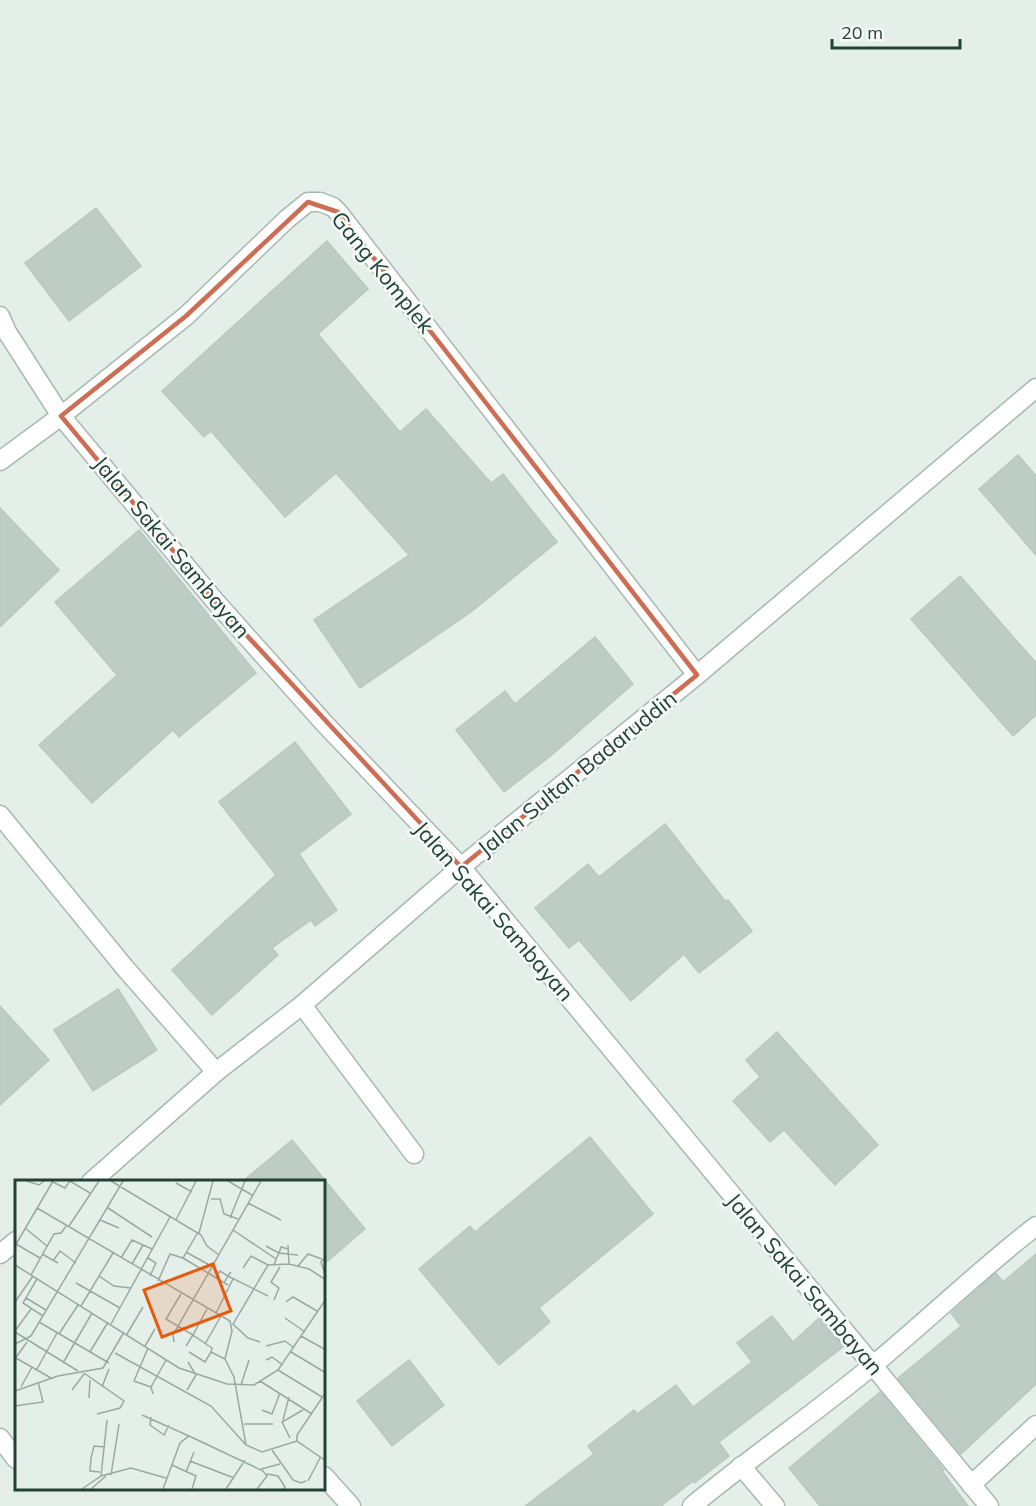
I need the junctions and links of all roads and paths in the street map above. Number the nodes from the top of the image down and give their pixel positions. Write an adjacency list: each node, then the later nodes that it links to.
1 (0, 316): 3 (street, Jalan Sakai Sambayan)
2 (1036, 388): 5 (street, Jalan Sultan Badaruddin)
3 (61, 416): 4 (street, Gang Komplek); 5 (street, Gang Komplek); 7 (street, Jalan Sakai Sambayan)
4 (0, 461)
5 (697, 675): 7 (street, Jalan Sultan Badaruddin)
6 (0, 815): 9 (street)
7 (461, 867): 8 (street, Jalan Sultan Badaruddin); 15 (street, Jalan Sakai Sambayan)
8 (302, 1005): 9 (street, Jalan Sultan Badaruddin); 10 (street)
9 (216, 1072): 11 (street, Jalan Sultan Badaruddin)
10 (414, 1154)
11 (93, 1180)
12 (1036, 1226): 15 (street)
13 (15, 1242): 14 (street)
14 (0, 1254)
15 (873, 1365): 19 (street); 21 (street, Jalan Sakai Sambayan)
16 (1036, 1425): 21 (street)
17 (0, 1438): 18 (street)
18 (15, 1458)
19 (741, 1466): 23 (street); 24 (street)
20 (326, 1478): 22 (street)
21 (971, 1485): 25 (street, Jalan Sakai Sambayan)
22 (351, 1506)
23 (692, 1506)
24 (775, 1506)
25 (989, 1506)

